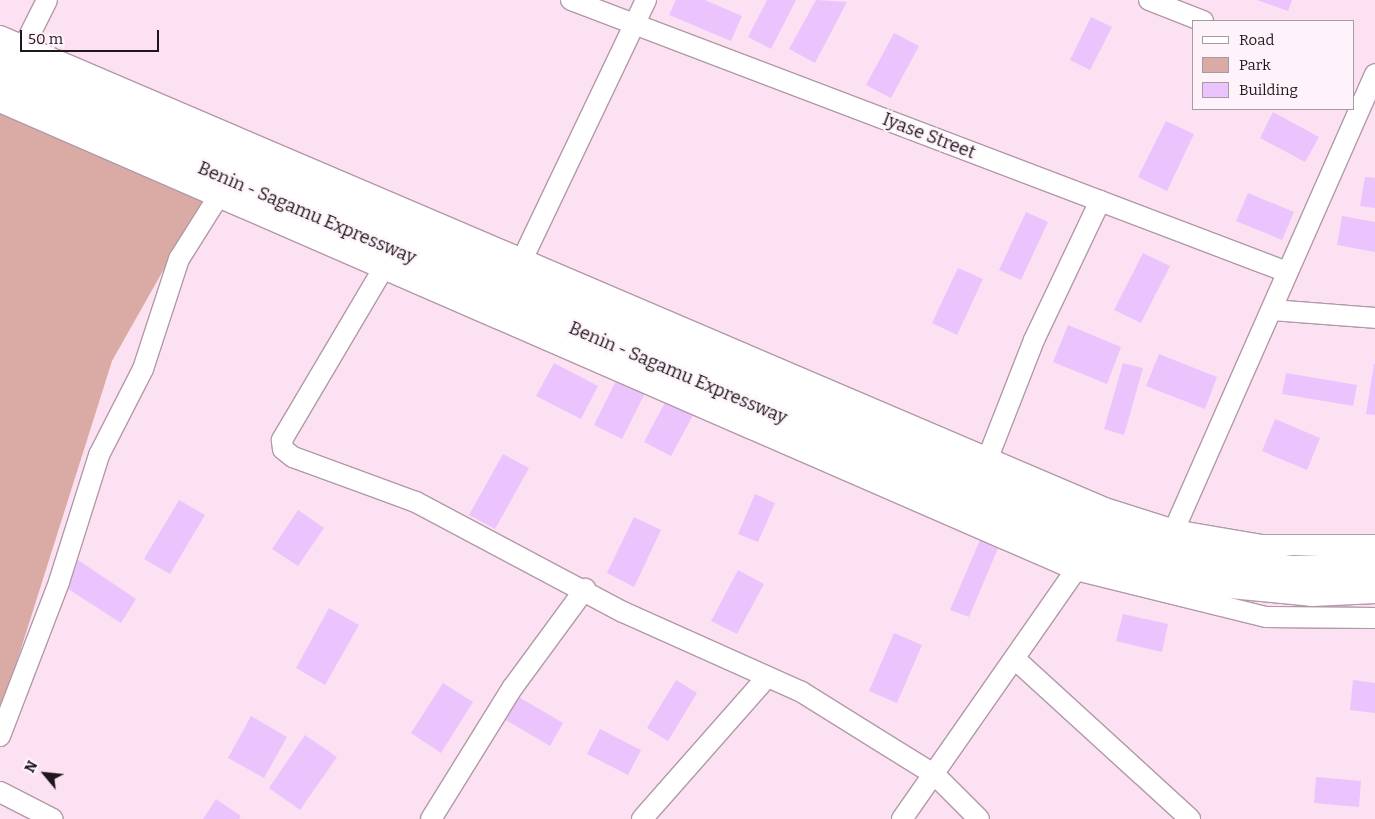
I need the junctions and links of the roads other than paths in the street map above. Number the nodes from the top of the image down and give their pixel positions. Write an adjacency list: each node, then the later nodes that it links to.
1 (47, 0): 8 (street)
2 (571, 0): 6 (street, Iyase Street)
3 (646, 0): 6 (street)
4 (1149, 0): 5 (street)
5 (1200, 20)
6 (636, 22): 13 (street, Iyase Street); 14 (street)
7 (0, 36): 8 (street)
8 (12, 51): 14 (street); 22 (highway)
9 (1368, 82): 16 (street)
10 (0, 83): 25 (highway, Benin - Sagamu Expressway)
11 (0, 102): 12 (street)
12 (218, 197): 15 (street); 29 (street)
13 (1100, 201): 16 (street, Iyase Street); 19 (street)
14 (522, 260): 19 (street)
15 (383, 269): 23 (street); 24 (street)
16 (1287, 272): 17 (street)
17 (1272, 310): 18 (street); 20 (street)
18 (1375, 318)
19 (987, 460): 20 (street)
20 (1174, 530): 21 (street)
21 (1375, 545)
22 (1375, 567)
23 (1076, 570): 26 (street); 27 (street)
24 (585, 589): 28 (street); 33 (street)
25 (1375, 589)
26 (1375, 618)
27 (1015, 659): 30 (street); 37 (street)
28 (768, 677): 30 (street); 34 (street)
29 (0, 736)
30 (935, 775): 35 (street); 36 (street)
31 (0, 792): 32 (street)
32 (53, 819)
33 (431, 819)
34 (642, 819)
35 (902, 819)
36 (979, 819)
37 (1190, 819)

